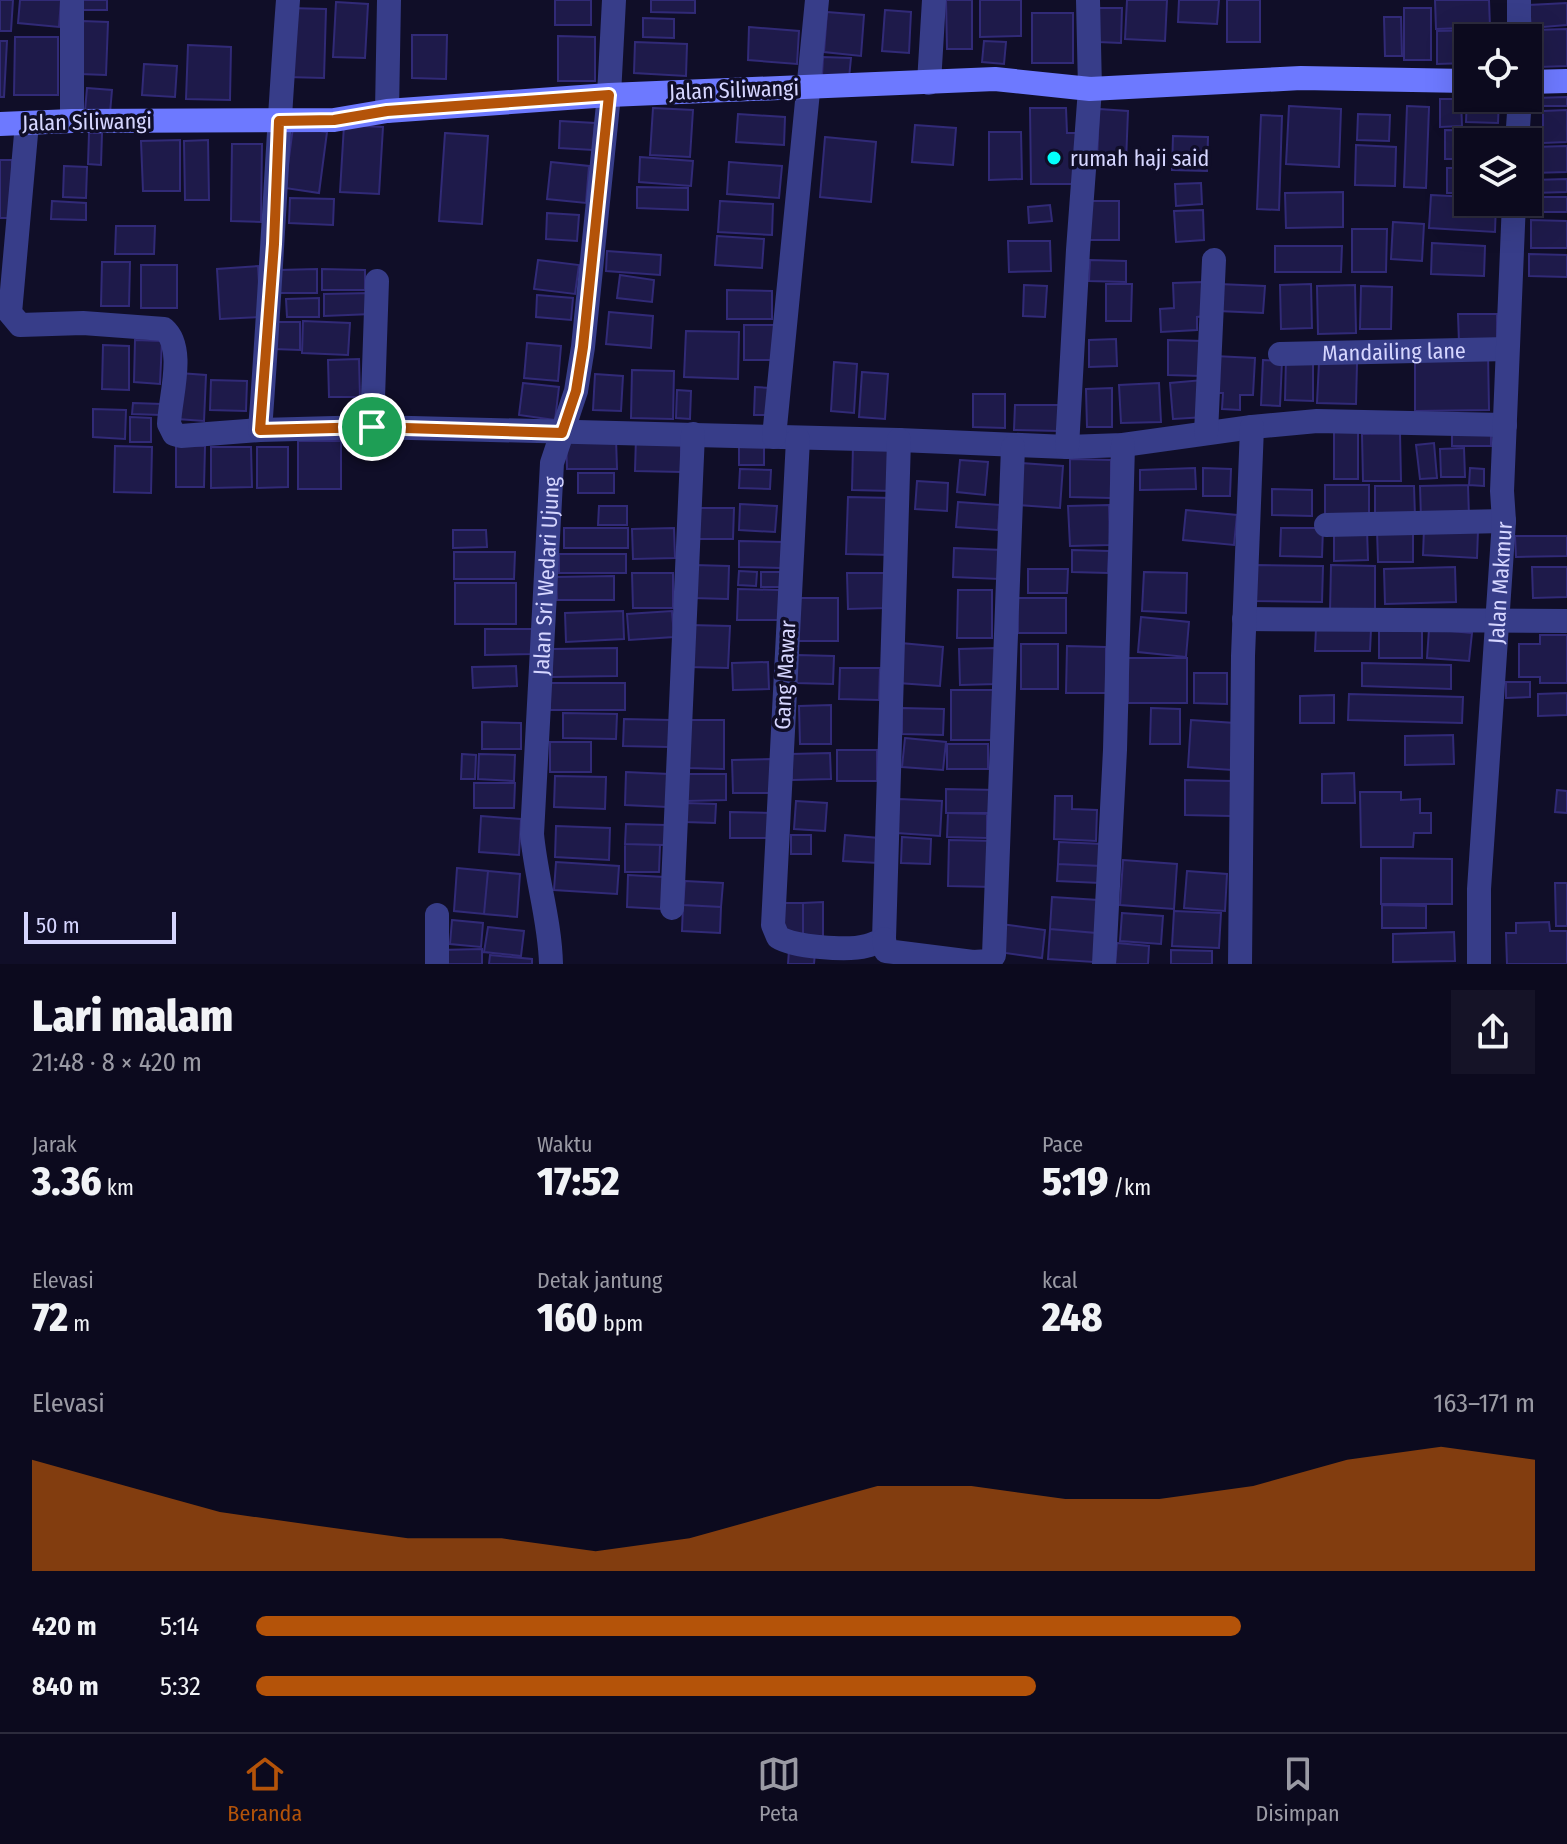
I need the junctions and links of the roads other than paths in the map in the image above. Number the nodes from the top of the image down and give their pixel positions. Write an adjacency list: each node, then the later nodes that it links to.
1 (72, 0): 18 (street)
2 (288, 0): 19 (street)
3 (389, 0): 17 (street)
4 (614, 0): 16 (street, Jalan Sri Wedari Ujung)
5 (817, 0): 14 (street, Gang Mawar)
6 (934, 0): 13 (street)
7 (1088, 0): 15 (street)
8 (1519, 0): 9 (street)
9 (1519, 24)
10 (1454, 81): 15 (street, Jalan Siliwangi)
11 (1567, 81): 12 (street)
12 (1542, 82)
13 (929, 83): 14 (street, Jalan Siliwangi); 15 (street, Jalan Siliwangi)
14 (808, 87): 16 (street, Jalan Siliwangi); 34 (street, Gang Mawar)
15 (1090, 89): 38 (street)
16 (609, 95): 17 (street, Jalan Siliwangi); 31 (street, Jalan Sri Wedari Ujung)
17 (387, 111): 19 (street, Jalan Siliwangi)
18 (72, 121): 19 (street, Jalan Siliwangi); 20 (street, Jalan Siliwangi)
19 (279, 121): 30 (street)
20 (27, 123): 21 (street, Jalan Siliwangi); 30 (street)
21 (0, 124)
22 (1513, 216): 25 (street, Jalan Makmur)
23 (1214, 260): 32 (street)
24 (377, 281): 28 (street)
25 (1507, 349): 26 (street, Mandailing lane); 27 (street, Jalan Makmur)
26 (1280, 354)
27 (1505, 425): 29 (street); 39 (street, Jalan Makmur)
28 (372, 427): 30 (street); 31 (street)
29 (1252, 427): 32 (street); 41 (street)
30 (260, 430)
31 (562, 433): 33 (street); 49 (street, Jalan Sri Wedari Ujung)
32 (1206, 433): 36 (street)
33 (693, 434): 34 (street); 44 (street)
34 (786, 438): 35 (street); 47 (street, Gang Mawar)
35 (899, 440): 37 (street); 46 (street)
36 (1123, 445): 38 (street); 50 (street)
37 (1013, 447): 38 (street); 46 (street)
38 (1067, 447)
39 (1504, 521): 40 (street); 42 (street, Jalan Makmur)
40 (1326, 525)
41 (1244, 619): 42 (street); 51 (street)
42 (1496, 621): 43 (street); 52 (street, Jalan Makmur)
43 (1567, 621)
44 (672, 908)
45 (437, 915): 48 (street)
46 (884, 939): 47 (street)
47 (834, 955)
48 (437, 964)
49 (551, 964)
50 (1104, 964)
51 (1240, 964)
52 (1479, 964)

